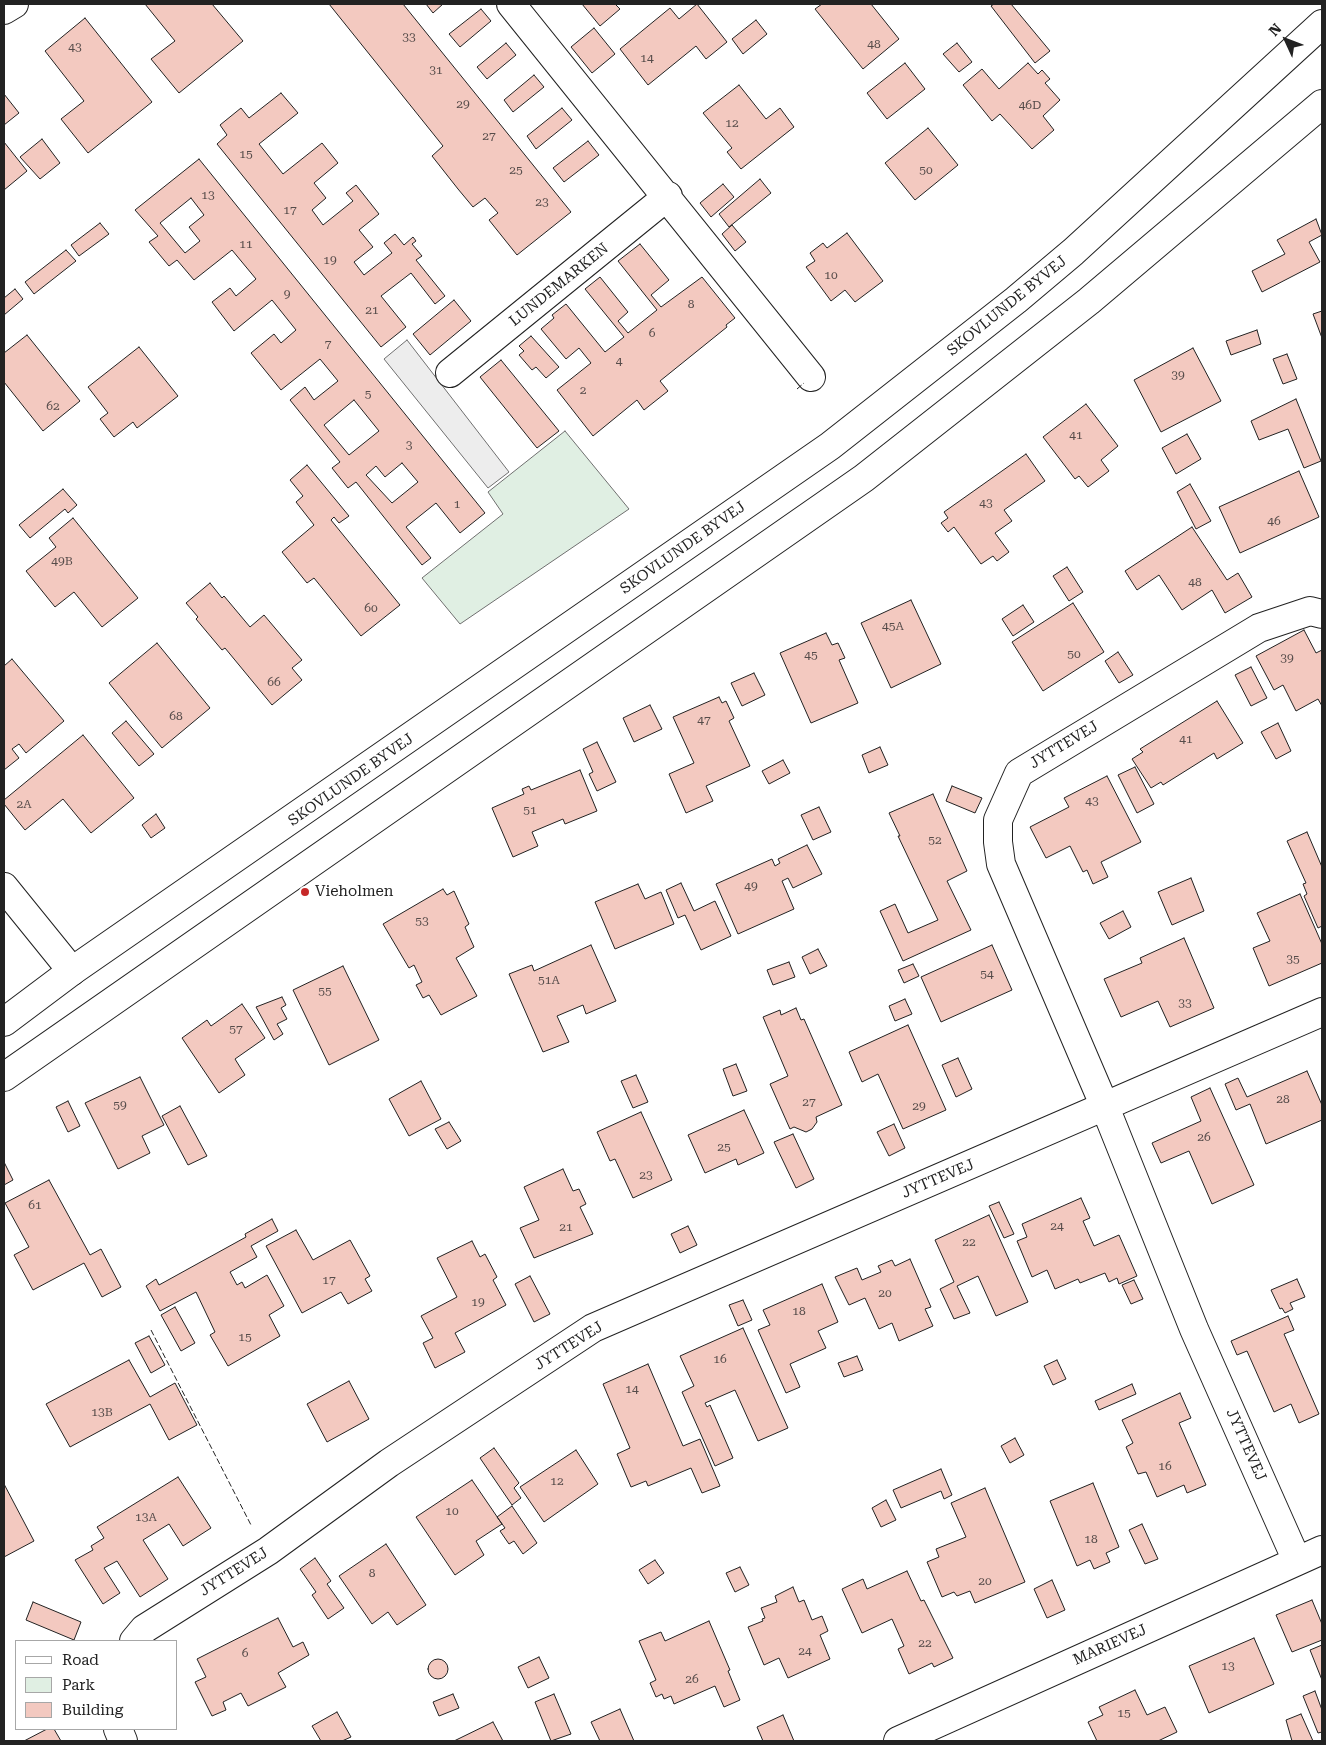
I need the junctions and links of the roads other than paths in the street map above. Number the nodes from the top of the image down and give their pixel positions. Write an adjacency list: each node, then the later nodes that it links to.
1 (14, 4): 3 (street)
2 (511, 4): 6 (street)
3 (4, 10)
4 (1322, 24): 11 (street, SKOVLUNDE BYVEJ)
5 (1322, 104): 14 (street)
6 (668, 196): 7 (street, LUNDEMARKEN); 8 (street)
7 (450, 373)
8 (811, 377)
9 (1322, 614): 15 (street, JYTTEVEJ)
10 (4, 887): 11 (street)
11 (72, 971): 13 (street, SKOVLUNDE BYVEJ)
12 (1322, 1012): 15 (street, JYTTEVEJ)
13 (4, 1022)
14 (4, 1077)
15 (1105, 1107): 17 (street, JYTTEVEJ); 18 (street, JYTTEVEJ)
16 (1322, 1550): 17 (street, MARIEVEJ)
17 (1297, 1561): 19 (street, MARIEVEJ)
18 (135, 1640)
19 (898, 1741)

